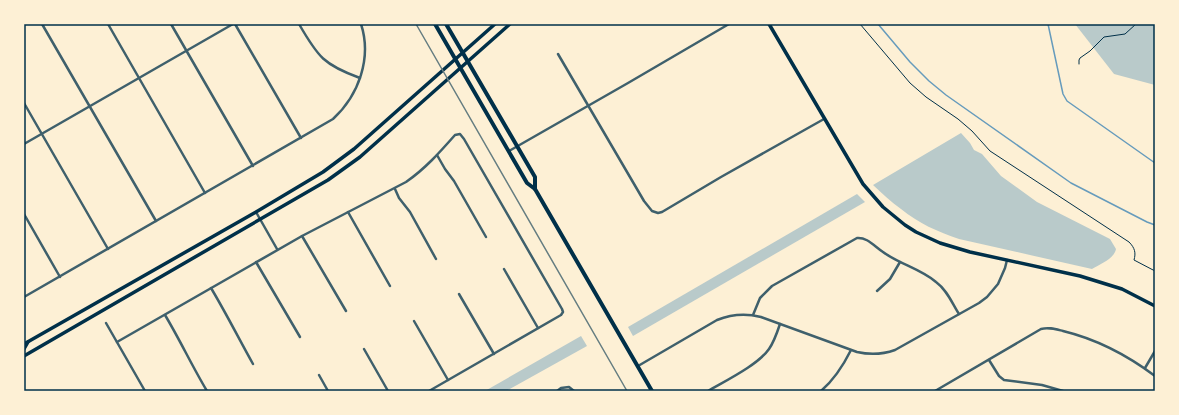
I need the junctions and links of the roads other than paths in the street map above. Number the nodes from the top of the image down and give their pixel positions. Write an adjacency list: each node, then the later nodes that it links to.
1 (42, 24): 22 (street)
2 (108, 24): 19 (street)
3 (171, 24): 13 (street)
4 (234, 24): 13 (street); 26 (street)
5 (299, 24): 20 (street)
6 (361, 24): 20 (street)
7 (435, 24): 16 (main road)
8 (446, 24): 14 (main road)
9 (495, 24): 14 (main road)
10 (510, 24): 17 (main road)
11 (729, 24): 23 (street)
12 (769, 24): 24 (main road)
13 (187, 51): 19 (street); 31 (street)
14 (463, 52): 16 (main road); 17 (main road)
15 (558, 54): 23 (street)
16 (455, 59): 18 (main road); 35 (main road)
17 (468, 61): 18 (main road); 28 (main road)
18 (460, 68): 29 (main road); 38 (main road)
19 (139, 78): 22 (street); 34 (street)
20 (360, 78): 26 (street)
21 (24, 103): 25 (street)
22 (90, 106): 25 (street); 39 (street)
23 (589, 106): 24 (street); 28 (street)
24 (824, 119): 45 (main road)
25 (42, 134): 27 (street); 42 (street)
26 (301, 138): 31 (street)
27 (24, 144)
28 (517, 146): 29 (street); 33 (main road)
29 (509, 151): 33 (main road)
30 (437, 155): 32 (street); 41 (street); 63 (street)
31 (253, 166): 34 (street)
32 (394, 189): 36 (street); 44 (street)
33 (535, 189): 76 (main road)
34 (205, 193): 39 (street)
35 (256, 212): 38 (street); 65 (main road)
36 (348, 212): 40 (street); 50 (street)
37 (24, 214): 49 (street)
38 (260, 220): 43 (street); 73 (main road)
39 (156, 222): 42 (street)
40 (302, 236): 43 (street); 56 (street)
41 (486, 237)
42 (108, 249): 49 (street)
43 (277, 250): 46 (street)
44 (436, 259)
45 (1007, 259): 55 (main road); 57 (street)
46 (256, 262): 51 (street); 64 (street)
47 (900, 262): 52 (street); 57 (street); 59 (street)
48 (504, 269): 63 (street)
49 (60, 276): 54 (street)
50 (390, 286)
51 (211, 288): 58 (street); 75 (street)
52 (877, 292)
53 (460, 294): 72 (street)
54 (24, 297)
55 (1155, 306)
56 (346, 311)
57 (959, 314): 70 (street)
58 (165, 315): 66 (street); 82 (street)
59 (753, 315): 62 (street); 76 (street)
60 (414, 321): 80 (street)
61 (106, 323): 66 (street)
62 (780, 324): 70 (street); 89 (street)
63 (538, 328): 72 (street)
64 (300, 337)
65 (28, 341): 67 (main road); 69 (main road)
66 (117, 342): 81 (street)
67 (24, 344)
68 (364, 349): 84 (street)
69 (24, 350)
70 (851, 350): 90 (street)
71 (1155, 351): 77 (street)
72 (494, 354): 80 (street)
73 (24, 356)
74 (989, 360): 77 (street); 91 (street); 92 (street)
75 (253, 364)
76 (638, 366): 88 (main road)
77 (1145, 368): 79 (street)
78 (319, 375): 83 (street)
79 (1155, 376)
80 (448, 380): 85 (street)
81 (145, 391)
82 (207, 391)
83 (328, 391)
84 (388, 391)
85 (429, 391)
86 (557, 391): 87 (street)
87 (574, 391)
88 (652, 391)
89 (708, 391)
90 (821, 391)
91 (935, 391)
92 (1063, 391)

